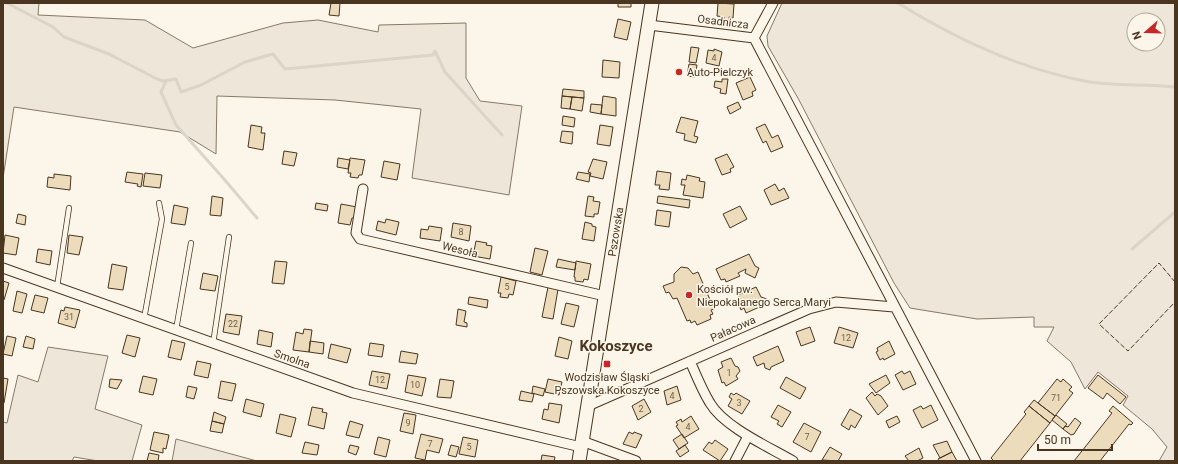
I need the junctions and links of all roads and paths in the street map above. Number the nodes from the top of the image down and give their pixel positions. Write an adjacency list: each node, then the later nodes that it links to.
1 (652, 3): 3 (main road, Pszowska)
2 (773, 3): 4 (street, Osadnicza)
3 (649, 25): 4 (street, Osadnicza); 12 (main road, Pszowska)
4 (754, 38): 13 (street)
5 (363, 189): 12 (street, Wesoła)
6 (159, 204): 14 (lane)
7 (69, 208): 11 (lane)
8 (230, 237): 16 (lane)
9 (191, 243): 15 (lane)
10 (3, 268): 11 (street, Smolna)
11 (57, 287): 14 (street, Smolna)
12 (605, 296): 18 (main road, Pszowska)
13 (894, 307): 17 (street, Pałacowa); 25 (street)
14 (144, 319): 15 (street, Smolna)
15 (176, 330): 16 (street, Smolna)
16 (214, 344): 20 (street, Smolna)
17 (690, 361): 18 (street, Pałacowa); 19 (street)
18 (588, 406): 20 (main road, Pszowska)
19 (748, 436): 23 (street); 24 (street)
20 (582, 444): 21 (main road, Pszowska); 22 (street, Smolna)
21 (579, 461)
22 (636, 461)
23 (735, 461)
24 (793, 461)
25 (976, 461)

